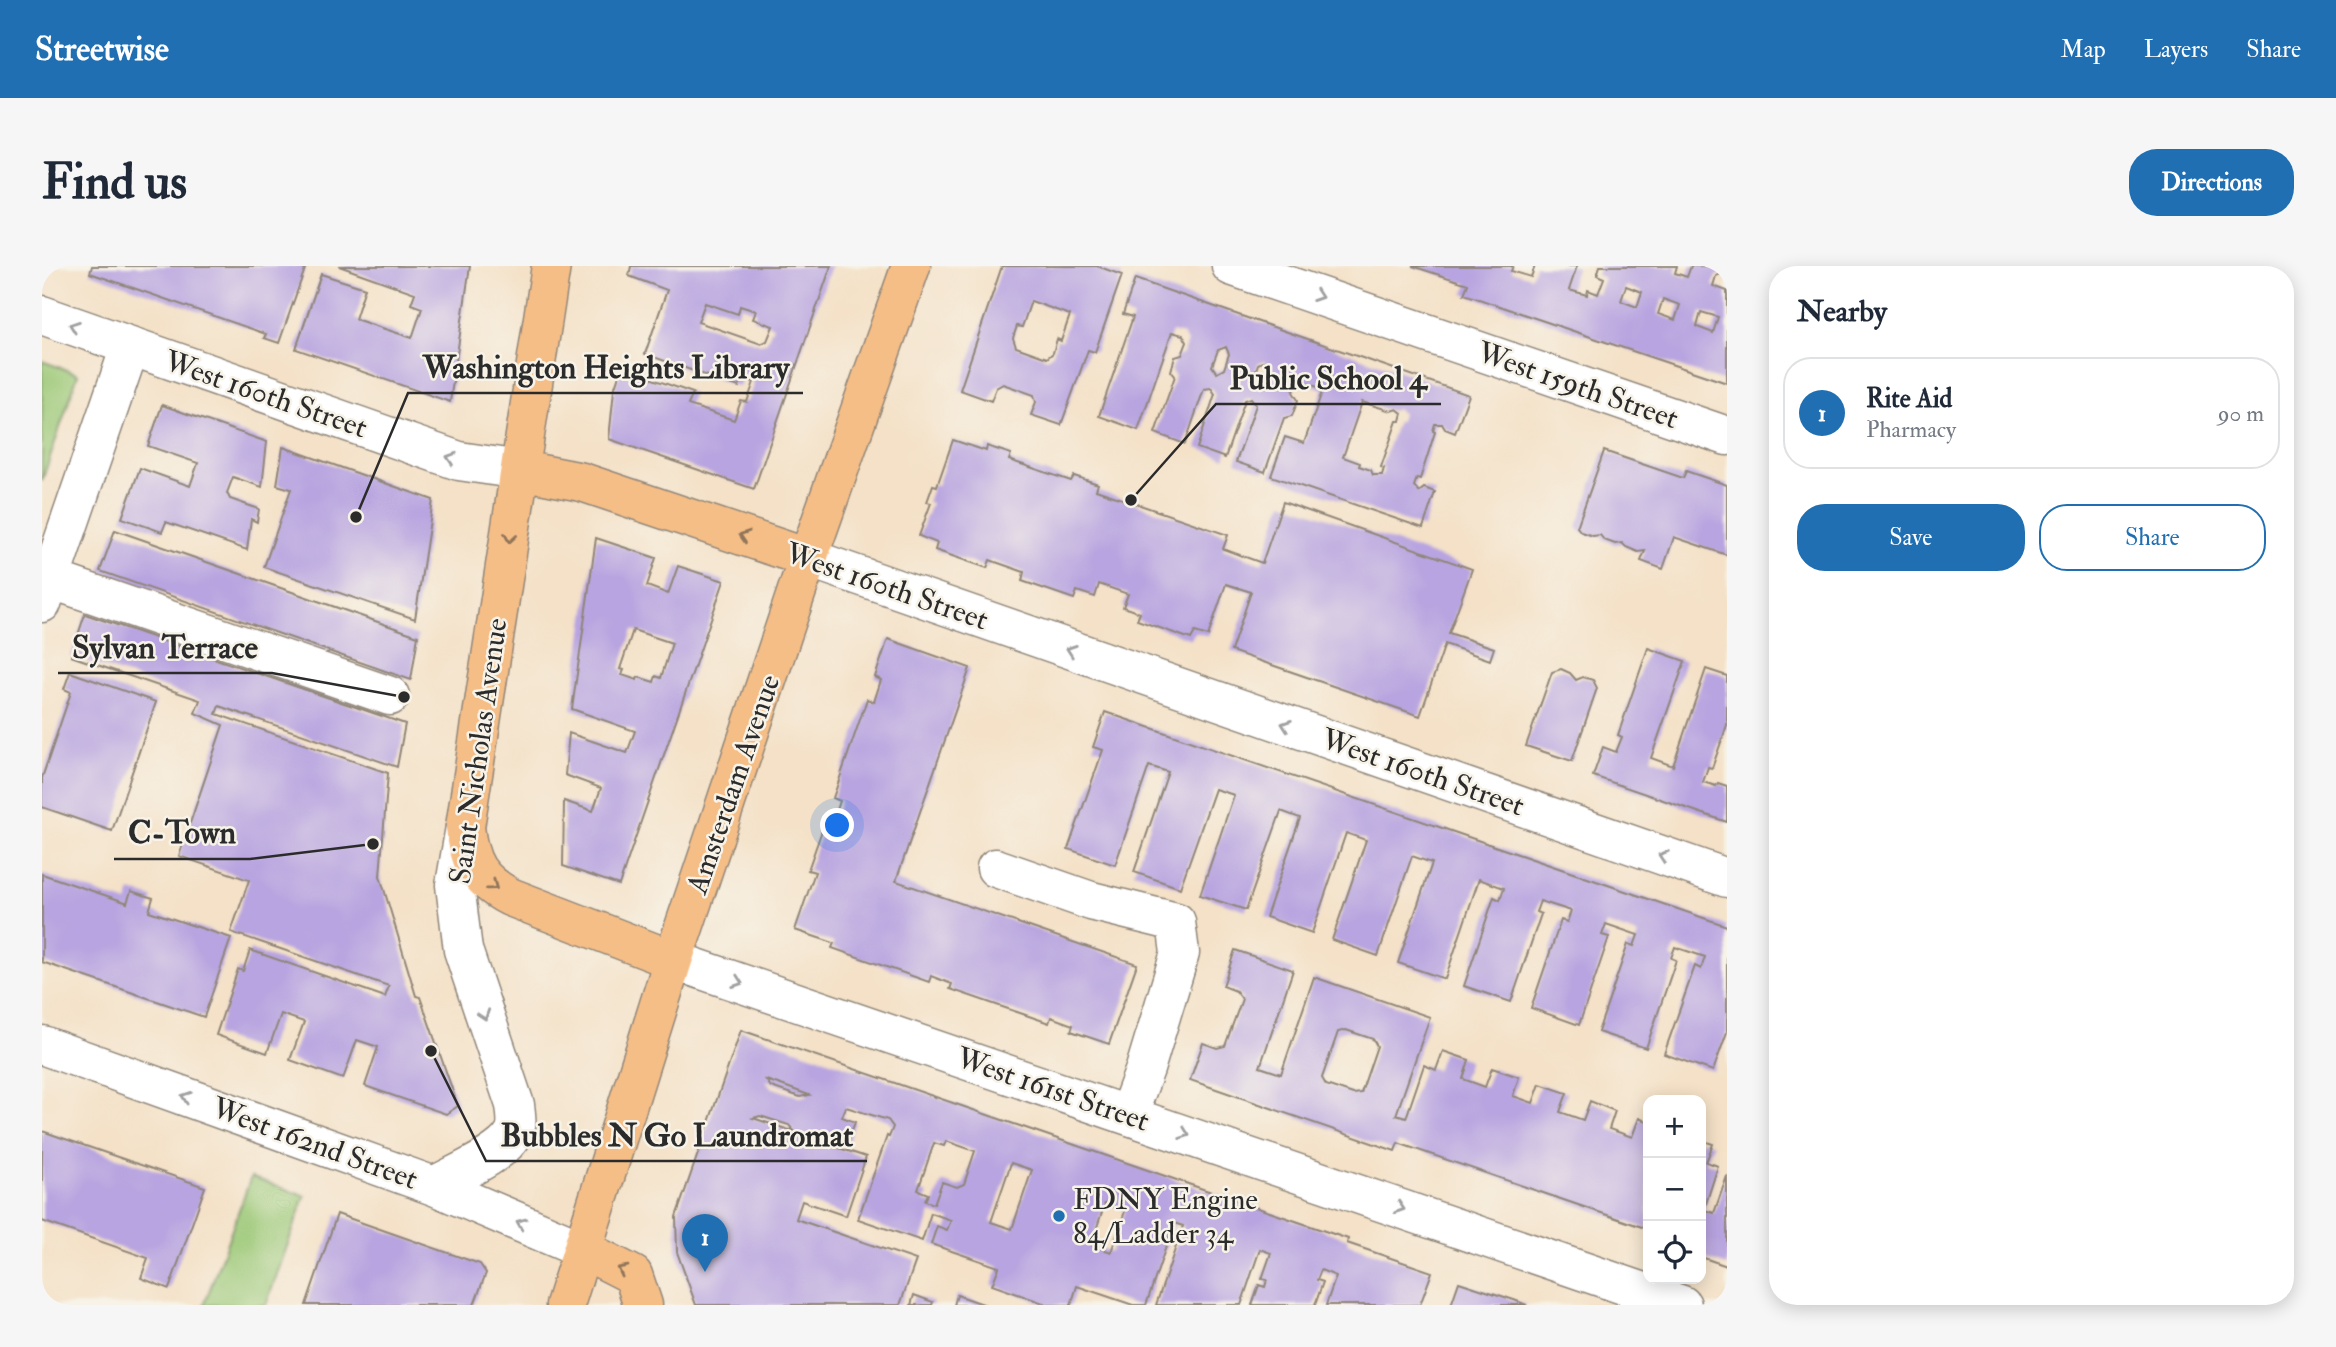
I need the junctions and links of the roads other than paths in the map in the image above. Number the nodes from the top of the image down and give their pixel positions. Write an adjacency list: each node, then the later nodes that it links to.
1 (551, 266): 7 (main road, Saint Nicholas Avenue)
2 (911, 266): 8 (main road, Amsterdam Avenue)
3 (1231, 266): 6 (street, West 159th Street, one-way to 6)
4 (42, 315): 5 (street, West 160th Street, one-way to 4)
5 (130, 347): 7 (street, West 160th Street, one-way to 5); 9 (street)
6 (1727, 436)
7 (520, 470): 8 (main road, West 160th Street, one-way to 7); 11 (main road, Saint Nicholas Avenue, one-way to 11)
8 (808, 558): 13 (street, West 160th Street, one-way to 8); 14 (main road, Amsterdam Avenue)
9 (46, 592): 10 (street)
10 (390, 696)
11 (465, 827): 14 (main road, West 161st Street, one-way to 14); 17 (street, Saint Nicholas Avenue, one-way to 17)
12 (996, 868): 16 (street)
13 (1727, 878)
14 (673, 960): 16 (street, West 161st Street, one-way to 16); 18 (main road, Amsterdam Avenue)
15 (42, 1045): 17 (street, West 162nd Street, one-way to 15)
16 (1128, 1115): 21 (street, West 161st Street, one-way to 21)
17 (434, 1186): 18 (street, West 162nd Street, one-way to 17)
18 (584, 1250): 19 (main road, Amsterdam Avenue); 20 (main road, one-way to 18)
19 (565, 1305)
20 (643, 1305)
21 (1682, 1305)

